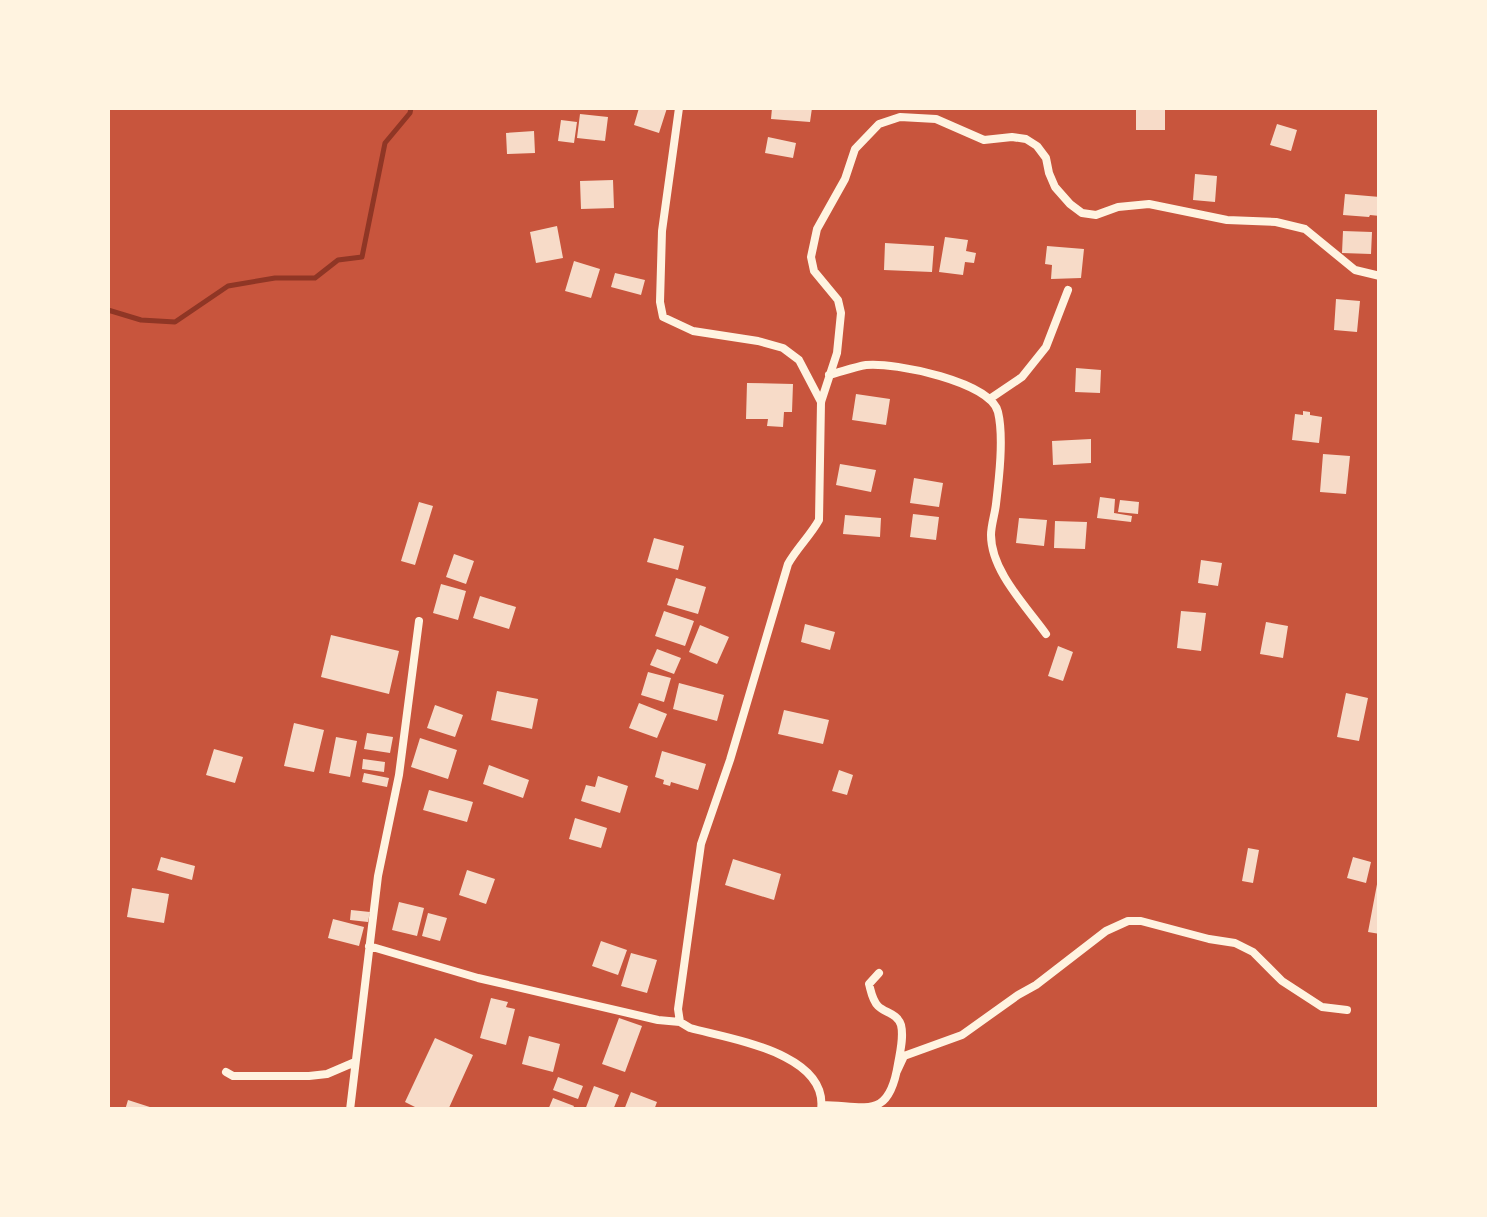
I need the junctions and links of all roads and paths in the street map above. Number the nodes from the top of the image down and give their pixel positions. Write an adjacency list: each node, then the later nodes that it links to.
1 (678, 108): 6 (street)
2 (1380, 276): 4 (street)
3 (1068, 290): 5 (street)
4 (829, 375): 5 (street); 6 (street)
5 (991, 398): 8 (street)
6 (822, 402): 12 (street)
7 (419, 621): 9 (street)
8 (1046, 634)
9 (369, 946): 12 (street); 13 (street)
10 (878, 973): 14 (street)
11 (1347, 1010): 14 (street)
12 (680, 1022): 16 (street)
13 (355, 1062): 15 (street); 17 (street)
14 (896, 1071): 16 (street)
15 (226, 1072)
16 (822, 1107)
17 (350, 1110)

